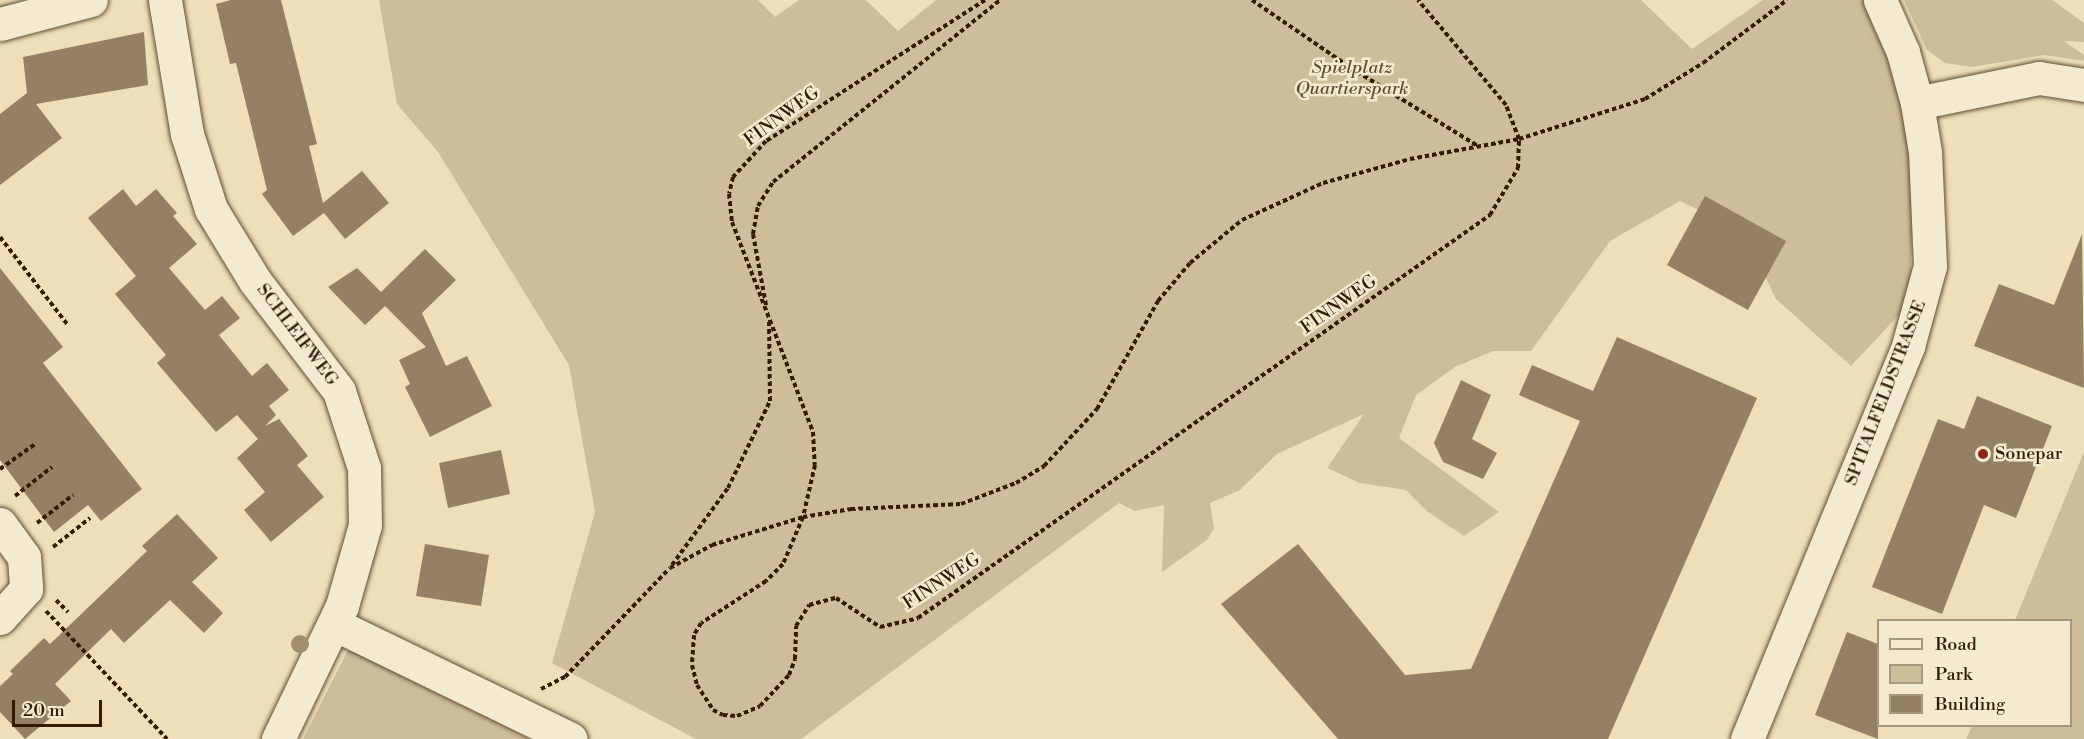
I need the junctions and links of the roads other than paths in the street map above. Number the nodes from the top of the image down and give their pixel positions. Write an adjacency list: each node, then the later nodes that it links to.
1 (91, 0): 4 (street)
2 (165, 0): 9 (street, SCHLEIFWEG)
3 (1880, 0): 6 (street, SPITALFELDSTRASSE)
4 (0, 24)
5 (2084, 85): 6 (street)
6 (1917, 103): 12 (street, SPITALFELDSTRASSE)
7 (14, 545): 8 (street)
8 (0, 618)
9 (334, 624): 10 (street, SCHLEIFWEG); 11 (street)
10 (278, 739)
11 (571, 739)
12 (1747, 739)

